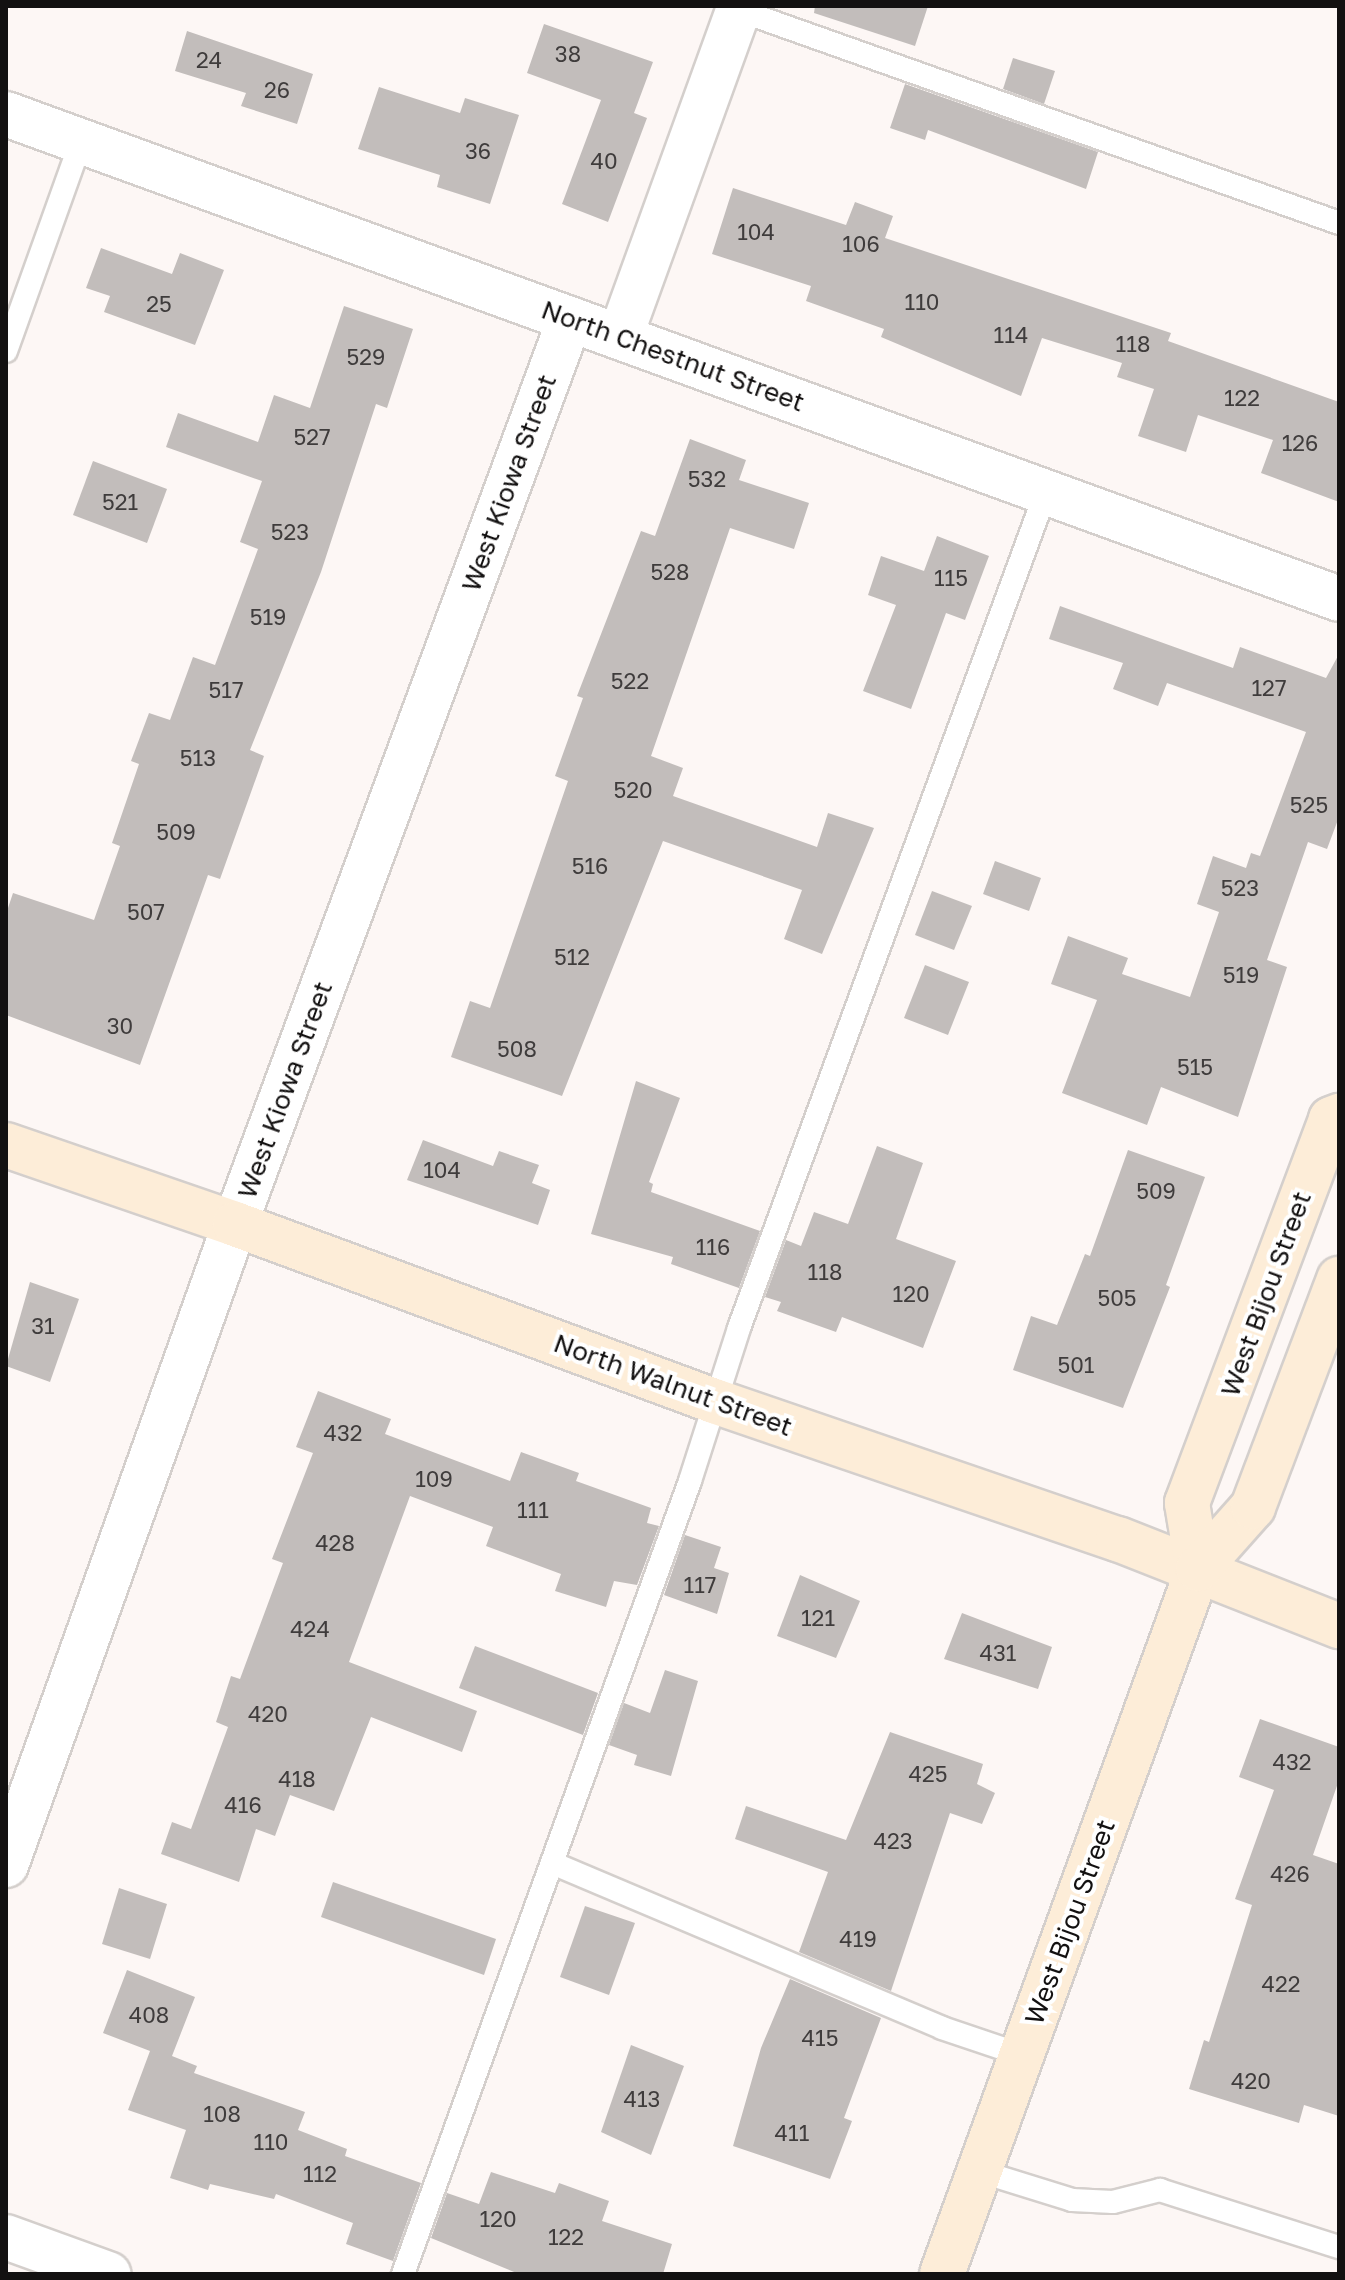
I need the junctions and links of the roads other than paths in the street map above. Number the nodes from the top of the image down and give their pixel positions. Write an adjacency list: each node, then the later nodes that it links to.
1 (735, 7): 4 (lane); 6 (street)
2 (6, 114): 3 (street, North Chestnut Street)
3 (81, 142): 5 (street, North Chestnut Street); 7 (lane)
4 (1339, 223)
5 (570, 319): 6 (street, North Chestnut Street); 12 (street, West Kiowa Street)
6 (620, 337): 8 (street, North Chestnut Street)
7 (6, 351)
8 (1046, 492): 9 (street, North Chestnut Street); 14 (lane)
9 (1339, 599)
10 (1339, 1116): 15 (main road, West Bijou Street)
11 (6, 1145): 12 (main road, North Walnut Street)
12 (235, 1224): 14 (main road, North Walnut Street); 18 (street, West Kiowa Street)
13 (1339, 1279): 15 (main road, West Bijou Street)
14 (714, 1401): 15 (main road, North Walnut Street); 17 (lane)
15 (1198, 1569): 16 (main road, North Walnut Street); 19 (main road, West Bijou Street)
16 (1339, 1626)
17 (552, 1863): 19 (lane); 24 (lane)
18 (6, 1865)
19 (1022, 2055): 20 (main road, West Bijou Street)
20 (979, 2171): 22 (lane); 25 (main road, West Bijou Street)
21 (6, 2237): 23 (street)
22 (1339, 2247)
23 (108, 2274)
24 (403, 2274)
25 (942, 2274)

